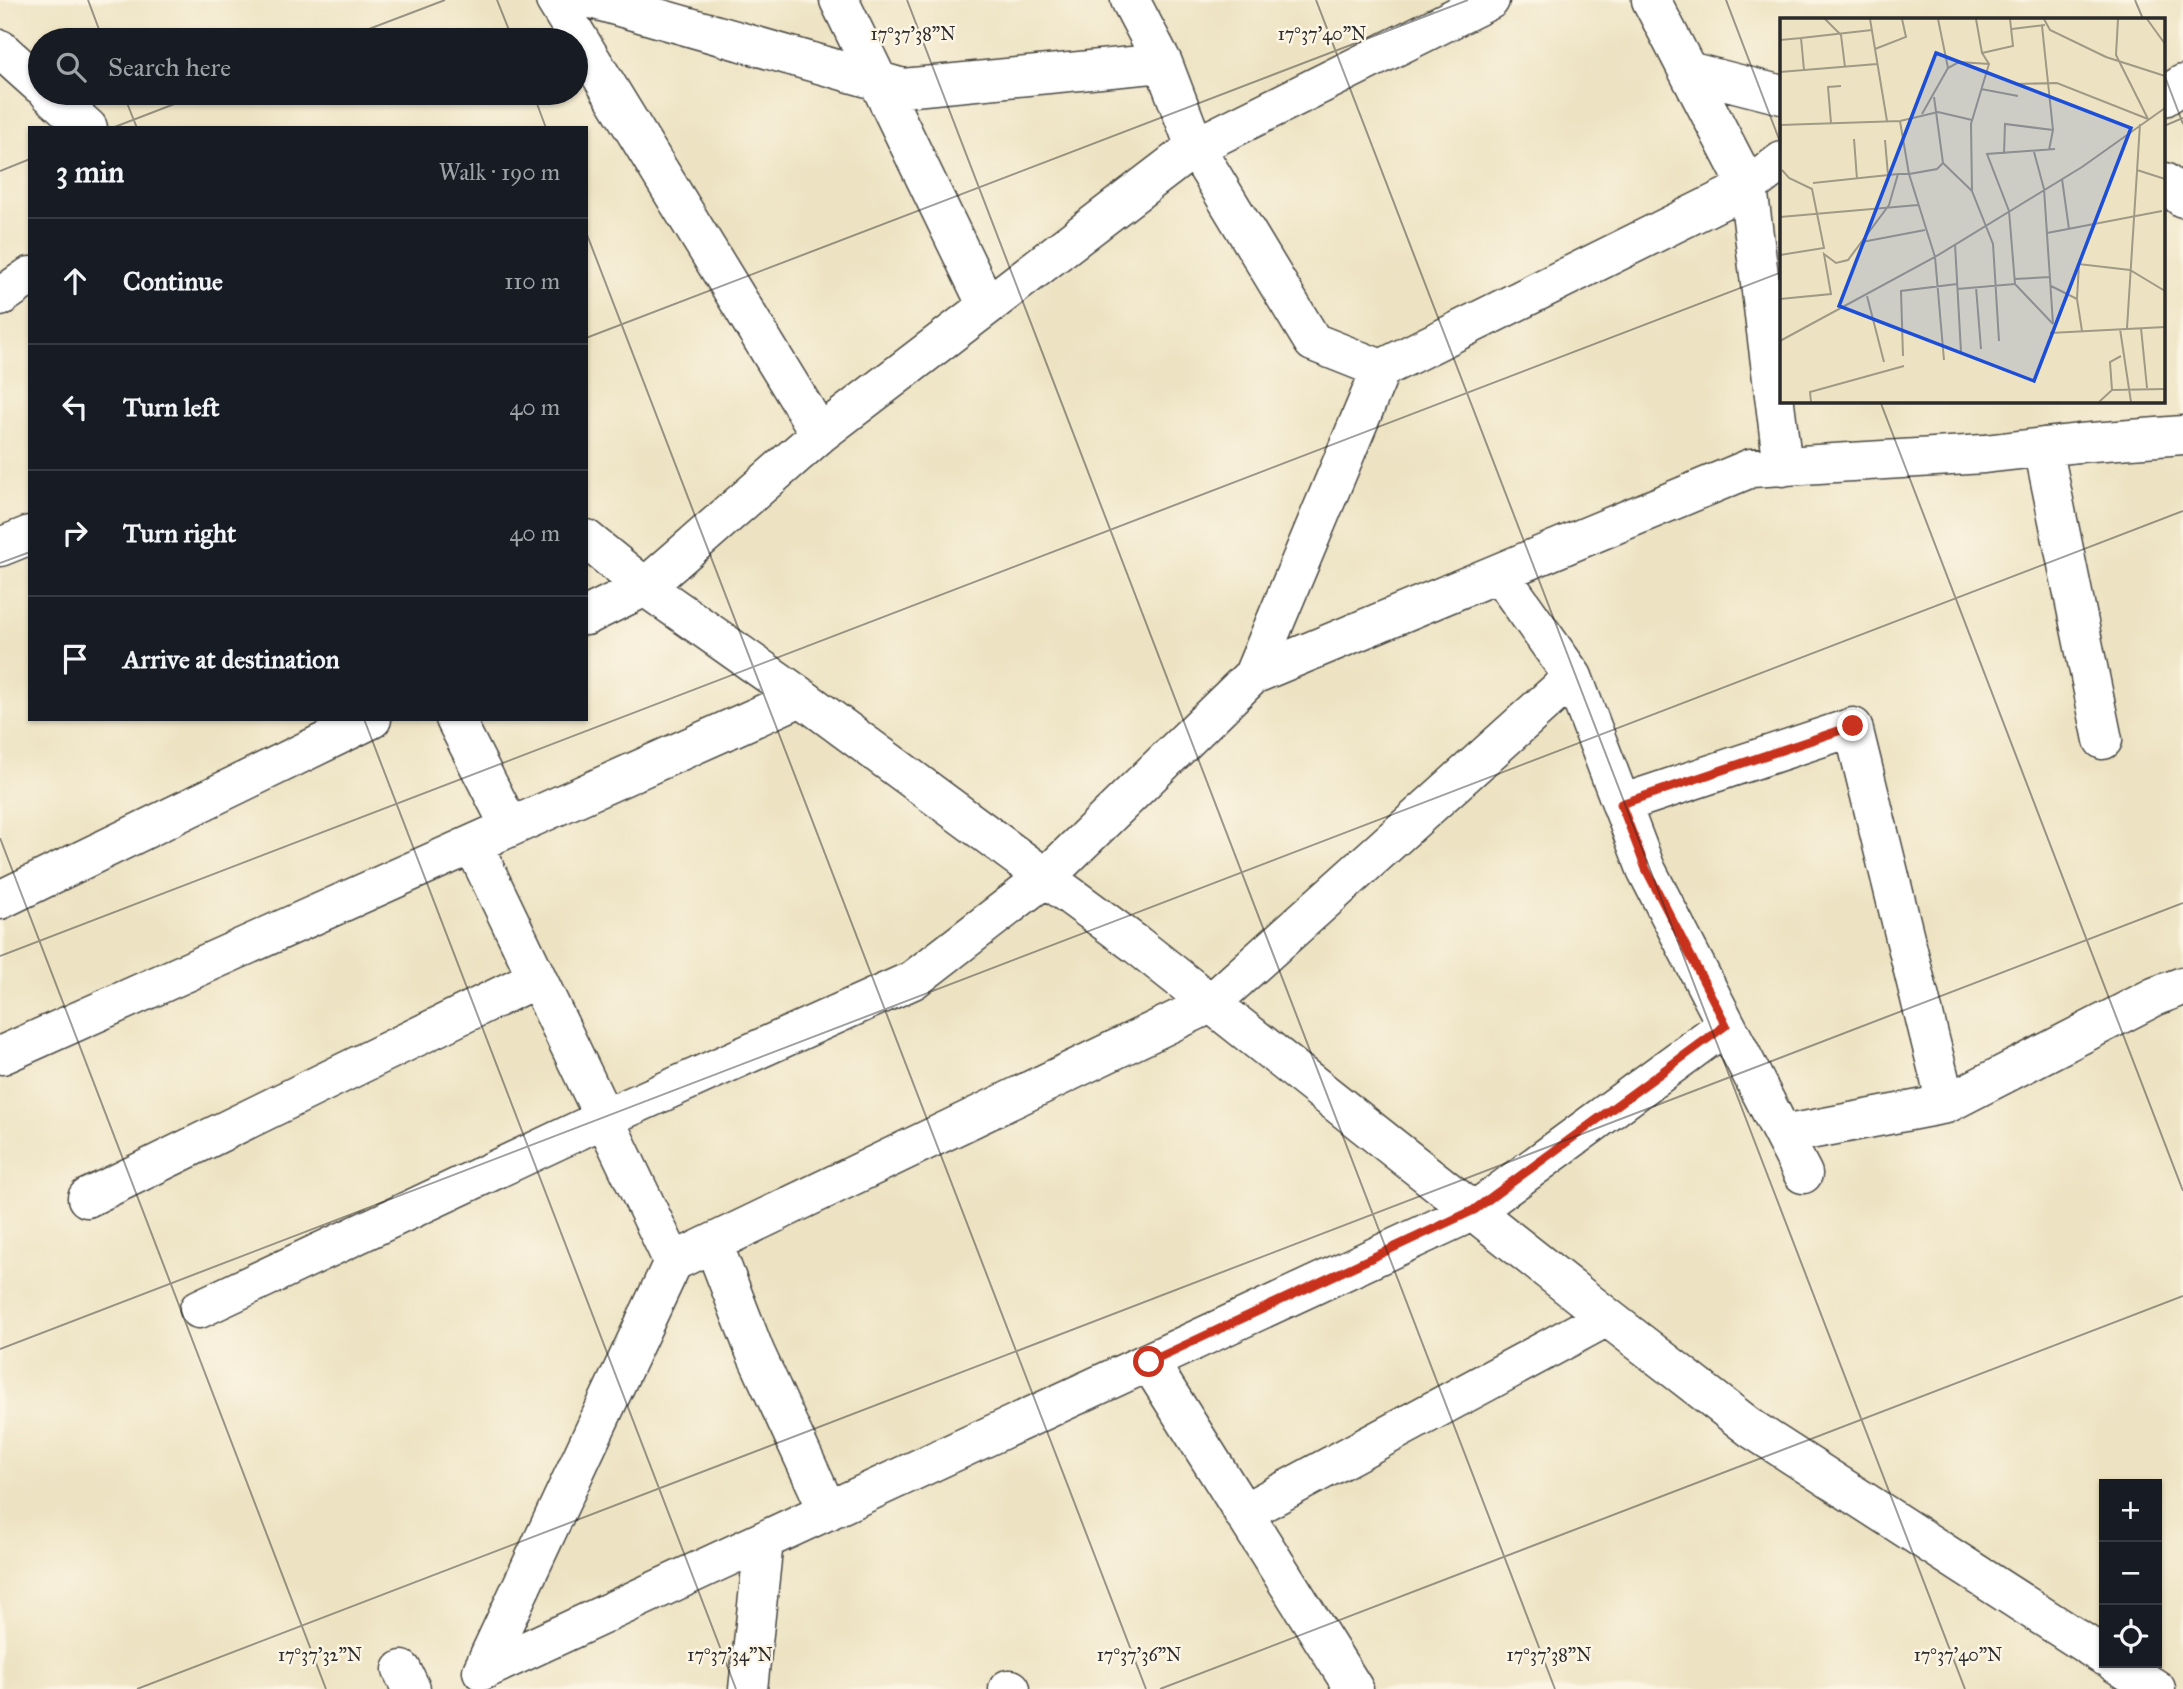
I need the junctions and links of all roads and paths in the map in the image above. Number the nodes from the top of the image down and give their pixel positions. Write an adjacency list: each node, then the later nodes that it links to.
1 (555, 0): 7 (street)
2 (595, 0): 13 (street)
3 (839, 0): 13 (street)
4 (1130, 0): 10 (street)
5 (1490, 0): 19 (street)
6 (1651, 0): 11 (street)
7 (572, 28)
8 (0, 49): 12 (street)
9 (588, 54): 28 (street)
10 (1163, 63): 13 (street); 19 (street)
11 (1688, 71): 15 (street); 22 (street)
12 (28, 74)
13 (877, 81): 26 (street)
14 (2183, 84): 16 (street)
15 (1780, 94)
16 (2166, 96)
17 (62, 105): 18 (street)
18 (86, 126)
19 (1195, 147): 26 (street); 27 (street)
20 (1780, 163): 22 (street)
21 (2166, 184): 23 (street)
22 (1748, 187): 27 (street); 31 (street)
23 (2183, 198)
24 (28, 277): 25 (street)
25 (0, 297)
26 (987, 306): 28 (street)
27 (1381, 369): 38 (street)
28 (820, 434): 36 (street)
29 (2183, 435): 30 (street)
30 (2043, 447): 31 (street); 43 (street)
31 (1783, 467): 35 (street)
32 (28, 535): 34 (street)
33 (588, 541): 36 (street)
34 (0, 547)
35 (1499, 573): 38 (street); 39 (street)
36 (645, 587): 37 (street); 40 (street)
37 (588, 615)
38 (1253, 675): 47 (street)
39 (1573, 677): 44 (street); 51 (street)
40 (801, 697): 45 (street); 47 (street)
41 (368, 721): 48 (street)
42 (456, 721): 45 (street)
43 (2103, 740)
44 (1621, 804): 52 (street); 54 (street)
45 (510, 827): 46 (street)
46 (473, 844): 49 (street); 53 (street)
47 (1045, 878): 51 (street); 55 (street)
48 (0, 900)
49 (537, 978): 55 (street); 58 (street)
50 (2183, 986): 54 (street)
51 (1210, 1004): 59 (street); 60 (street)
52 (1726, 1025): 56 (street); 59 (street)
53 (2, 1055)
54 (1946, 1104): 56 (street)
55 (603, 1119): 61 (street); 62 (street)
56 (1783, 1135): 57 (street)
57 (1803, 1174)
58 (87, 1198)
59 (1474, 1210): 63 (street); 64 (street)
60 (713, 1243): 61 (street); 65 (street)
61 (673, 1262): 67 (street)
62 (199, 1309)
63 (1607, 1317): 66 (street); 68 (street)
64 (1149, 1362): 65 (street); 66 (street)
65 (828, 1511): 67 (street)
66 (1243, 1513): 71 (street)
67 (764, 1541): 70 (street)
68 (2099, 1653)
69 (2123, 1668): 72 (street)
70 (748, 1689)
71 (1354, 1689)
72 (2156, 1689)

